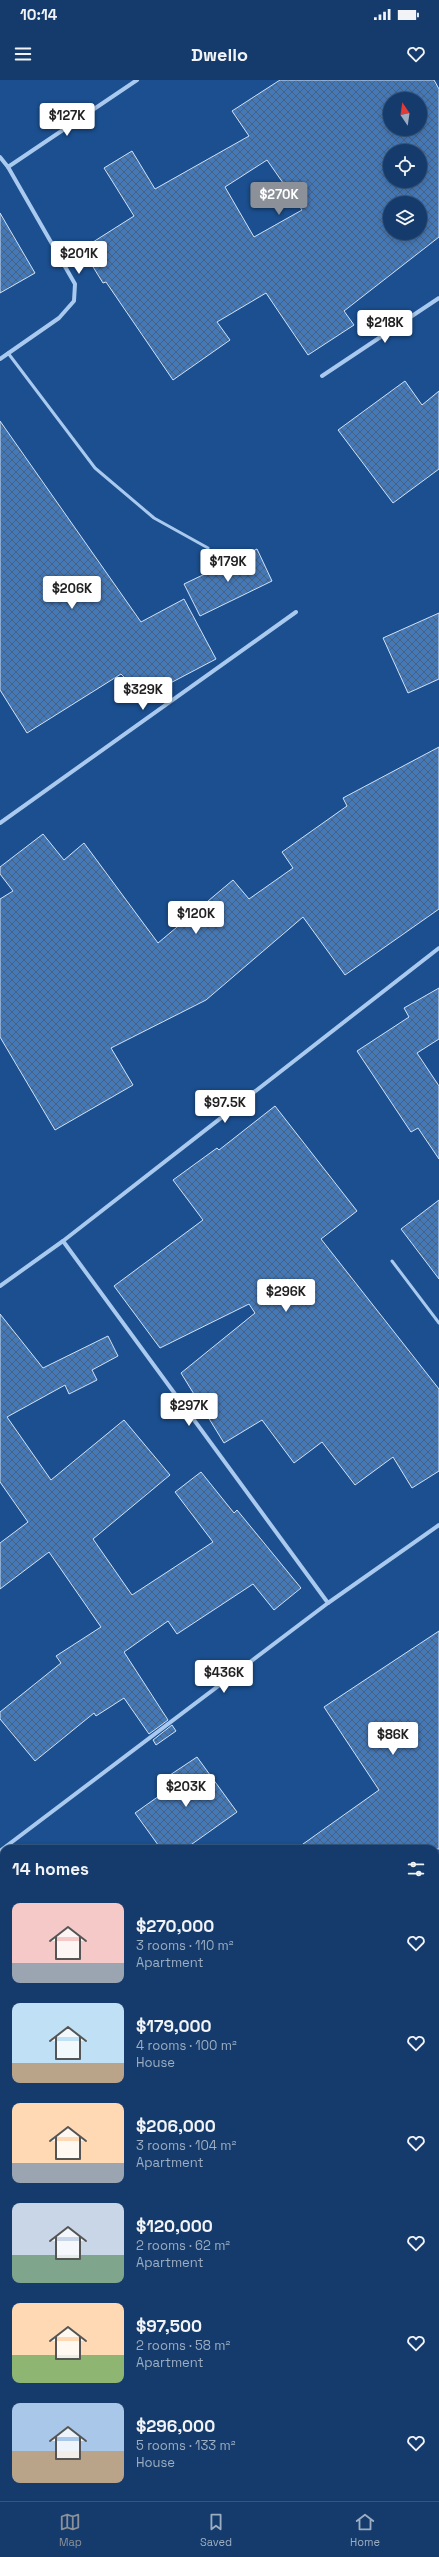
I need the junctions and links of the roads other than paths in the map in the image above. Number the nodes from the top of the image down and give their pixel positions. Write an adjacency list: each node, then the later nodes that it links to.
1 (137, 80): 3 (street)
2 (0, 157): 3 (street)
3 (8, 167): 5 (street)
4 (439, 298): 7 (street)
5 (8, 353): 6 (street); 8 (lane)
6 (0, 359)
7 (322, 376)
8 (208, 548)
9 (296, 612): 10 (street)
10 (0, 823)
11 (439, 948): 12 (street)
12 (62, 1241): 14 (street); 17 (street)
13 (392, 1261): 15 (lane)
14 (0, 1286)
15 (439, 1323)
16 (439, 1525): 17 (street)
17 (328, 1603): 18 (street)
18 (8, 1845)

